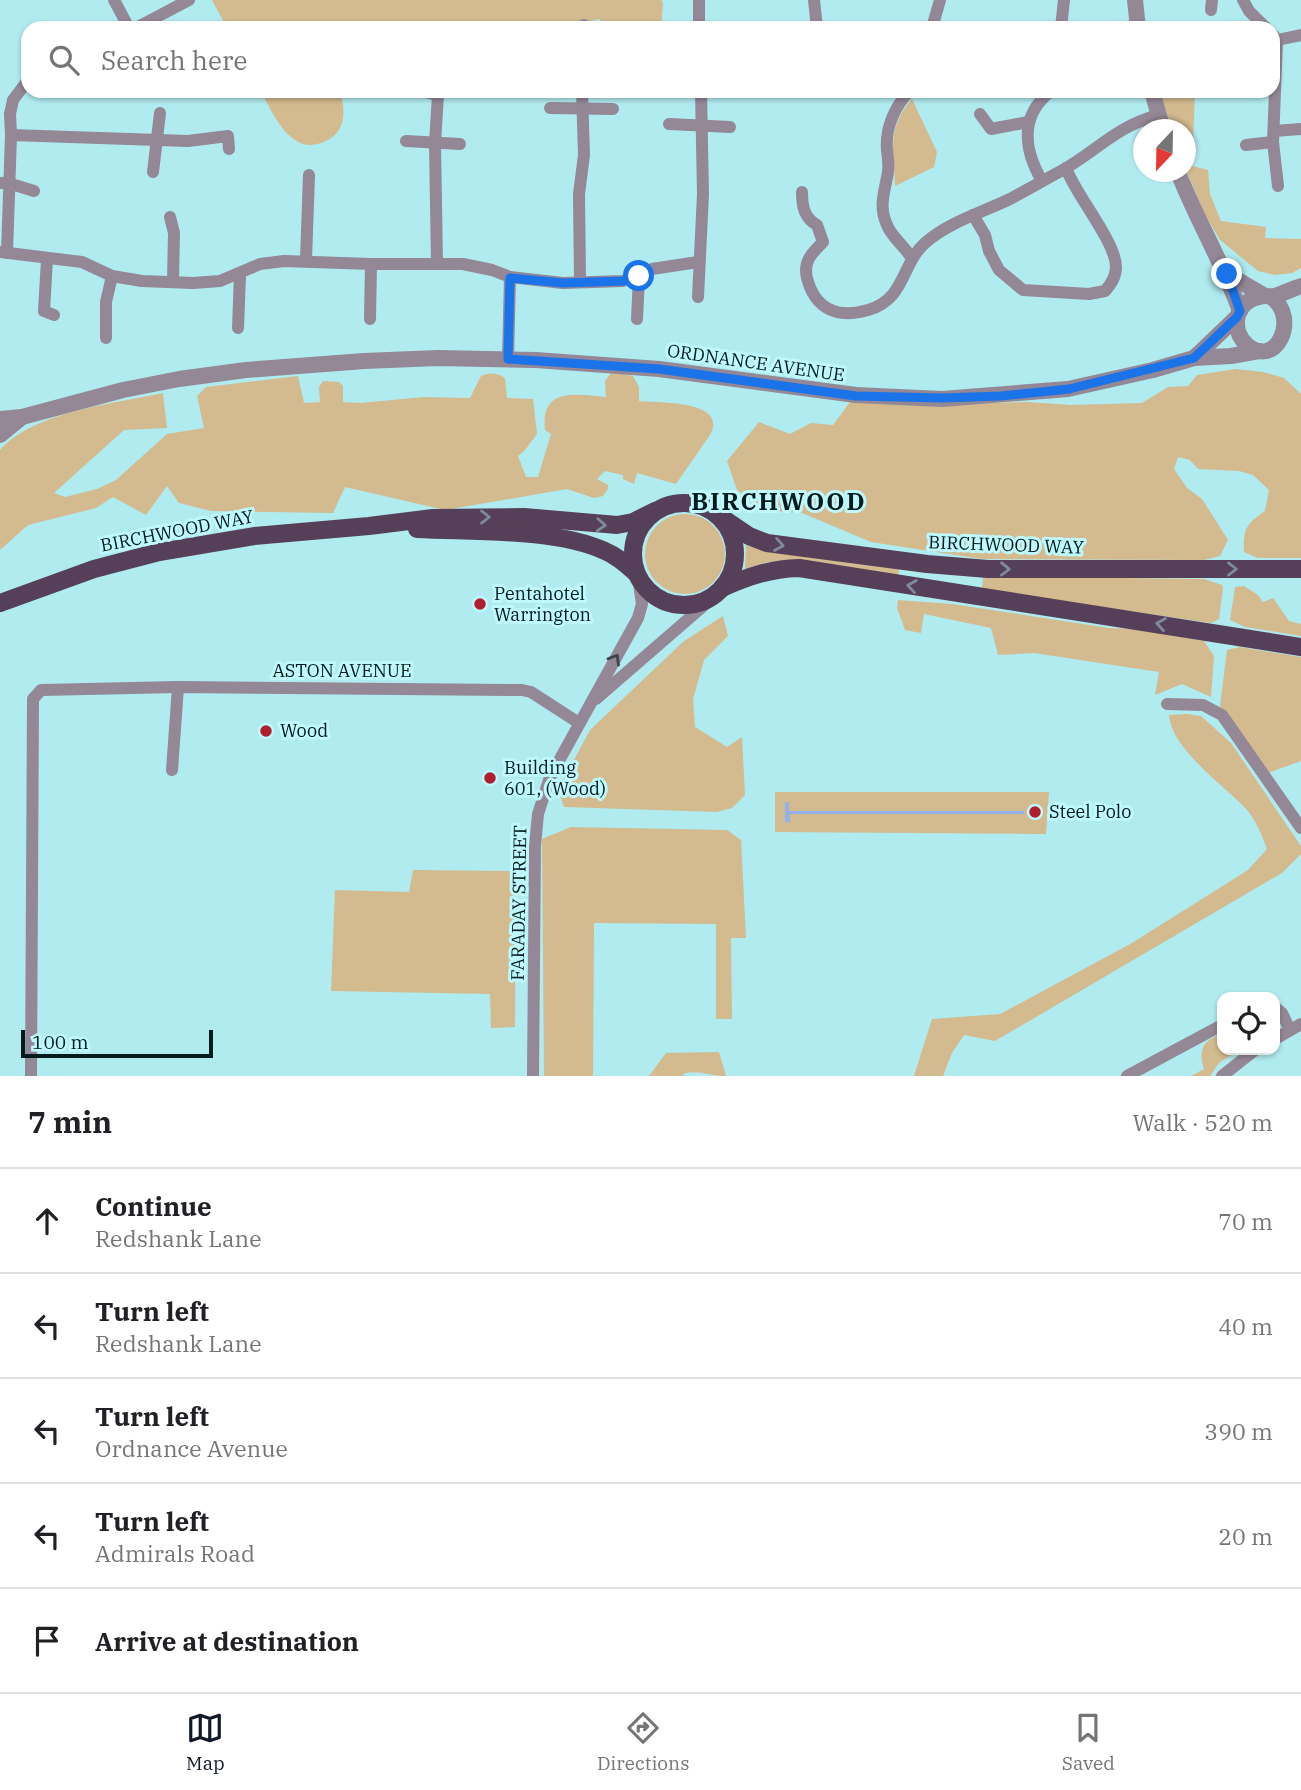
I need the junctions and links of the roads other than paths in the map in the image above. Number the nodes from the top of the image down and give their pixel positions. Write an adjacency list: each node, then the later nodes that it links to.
1 (114, 0): 9 (street)
2 (189, 0): 10 (street)
3 (699, 0): 11 (street)
4 (814, 0): 12 (street)
5 (940, 0): 13 (street)
6 (1063, 0): 14 (street)
7 (1135, 0): 15 (street)
8 (1242, 0): 16 (street)
9 (125, 21)
10 (149, 21)
11 (699, 21)
12 (816, 21)
13 (934, 21)
14 (1062, 21)
15 (1137, 21)
16 (1259, 21)
17 (1301, 35): 18 (street)
18 (1280, 37)
19 (21, 89): 39 (street)
20 (438, 98): 43 (street)
21 (582, 98): 28 (street)
22 (701, 98): 36 (street)
23 (904, 98): 60 (street)
24 (1044, 98): 33 (street)
25 (1154, 98): 32 (street)
26 (1274, 98): 40 (street)
27 (550, 108): 28 (street)
28 (582, 108): 29 (street); 71 (street)
29 (613, 109)
30 (160, 113): 41 (street)
31 (980, 114): 33 (street)
32 (1159, 119)
33 (1028, 122): 50 (street)
34 (669, 124): 36 (street)
35 (1133, 124): 47 (street)
36 (700, 125): 37 (street); 62 (street)
37 (730, 127)
38 (1301, 129): 40 (street)
39 (11, 135): 41 (street); 52 (street)
40 (1274, 136): 45 (street); 53 (street)
41 (156, 140): 46 (street); 48 (street)
42 (406, 141): 43 (street)
43 (435, 144): 44 (street); 64 (street)
44 (460, 144)
45 (1246, 145)
46 (229, 149)
47 (1066, 168): 50 (street); 56 (street)
48 (153, 172)
49 (311, 172): 61 (street)
50 (1042, 181): 56 (street)
51 (1182, 182): 65 (street)
52 (4, 183): 54 (street); 58 (street)
53 (1278, 186)
54 (34, 191)
55 (802, 192): 60 (street)
56 (973, 215): 60 (street)
57 (170, 217): 70 (street)
58 (3, 253): 59 (street)
59 (47, 259): 67 (street); 77 (street)
60 (912, 259)
61 (306, 260): 63 (street); 66 (street)
62 (698, 262): 68 (street); 74 (street)
63 (371, 264): 64 (street); 78 (street)
64 (438, 264): 69 (street)
65 (1227, 274): 73 (street); 76 (street)
66 (240, 275): 70 (street); 81 (street)
67 (112, 276): 70 (street); 82 (street)
68 (639, 276): 71 (street); 79 (street)
69 (510, 278): 71 (street); 85 (street)
70 (173, 281)
71 (580, 281)
72 (1301, 286): 73 (street)
73 (1268, 296): 76 (street); 80 (street)
74 (698, 298)
75 (1301, 307): 80 (street)
76 (1238, 314): 83 (street); 84 (street, ORDNANCE AVENUE)
77 (54, 315)
78 (370, 319)
79 (637, 319)
80 (1292, 325): 83 (street)
81 (238, 328)
82 (106, 338)
83 (1259, 351): 84 (street, ORDNANCE AVENUE)
84 (1194, 358): 85 (street, ORDNANCE AVENUE)
85 (508, 359): 86 (street, ORDNANCE AVENUE)
86 (22, 417): 87 (street, ORDNANCE AVENUE); 88 (street, ORDNANCE AVENUE)
87 (0, 419)
88 (0, 435)
89 (655, 511): 90 (main road); 91 (main road, BIRCHWOOD WAY, one-way to 89); 93 (main road)
90 (718, 515): 92 (main road, BIRCHWOOD WAY, one-way to 92); 94 (main road)
91 (369, 526): 93 (main road, BIRCHWOOD WAY); 95 (main road, BIRCHWOOD WAY)
92 (1301, 569)
93 (637, 575): 94 (main road); 98 (street, FARADAY STREET, one-way to 93)
94 (719, 591): 96 (main road, one-way to 94); 98 (street, FARADAY STREET)
95 (0, 603)
96 (1301, 647)
97 (178, 687): 100 (street, ASTON AVENUE); 101 (street); 108 (street, ASTON AVENUE)
98 (593, 701): 100 (street, FARADAY STREET)
99 (1167, 704): 102 (street)
100 (579, 723): 109 (street, FARADAY STREET)
101 (172, 770)
102 (1299, 822)
103 (1280, 1011): 104 (street)
104 (1296, 1027): 106 (street)
105 (1217, 1028): 110 (street)
106 (1280, 1036)
107 (1249, 1055): 111 (street)
108 (31, 1076)
109 (534, 1076)
110 (1127, 1076)
111 (1222, 1076)

